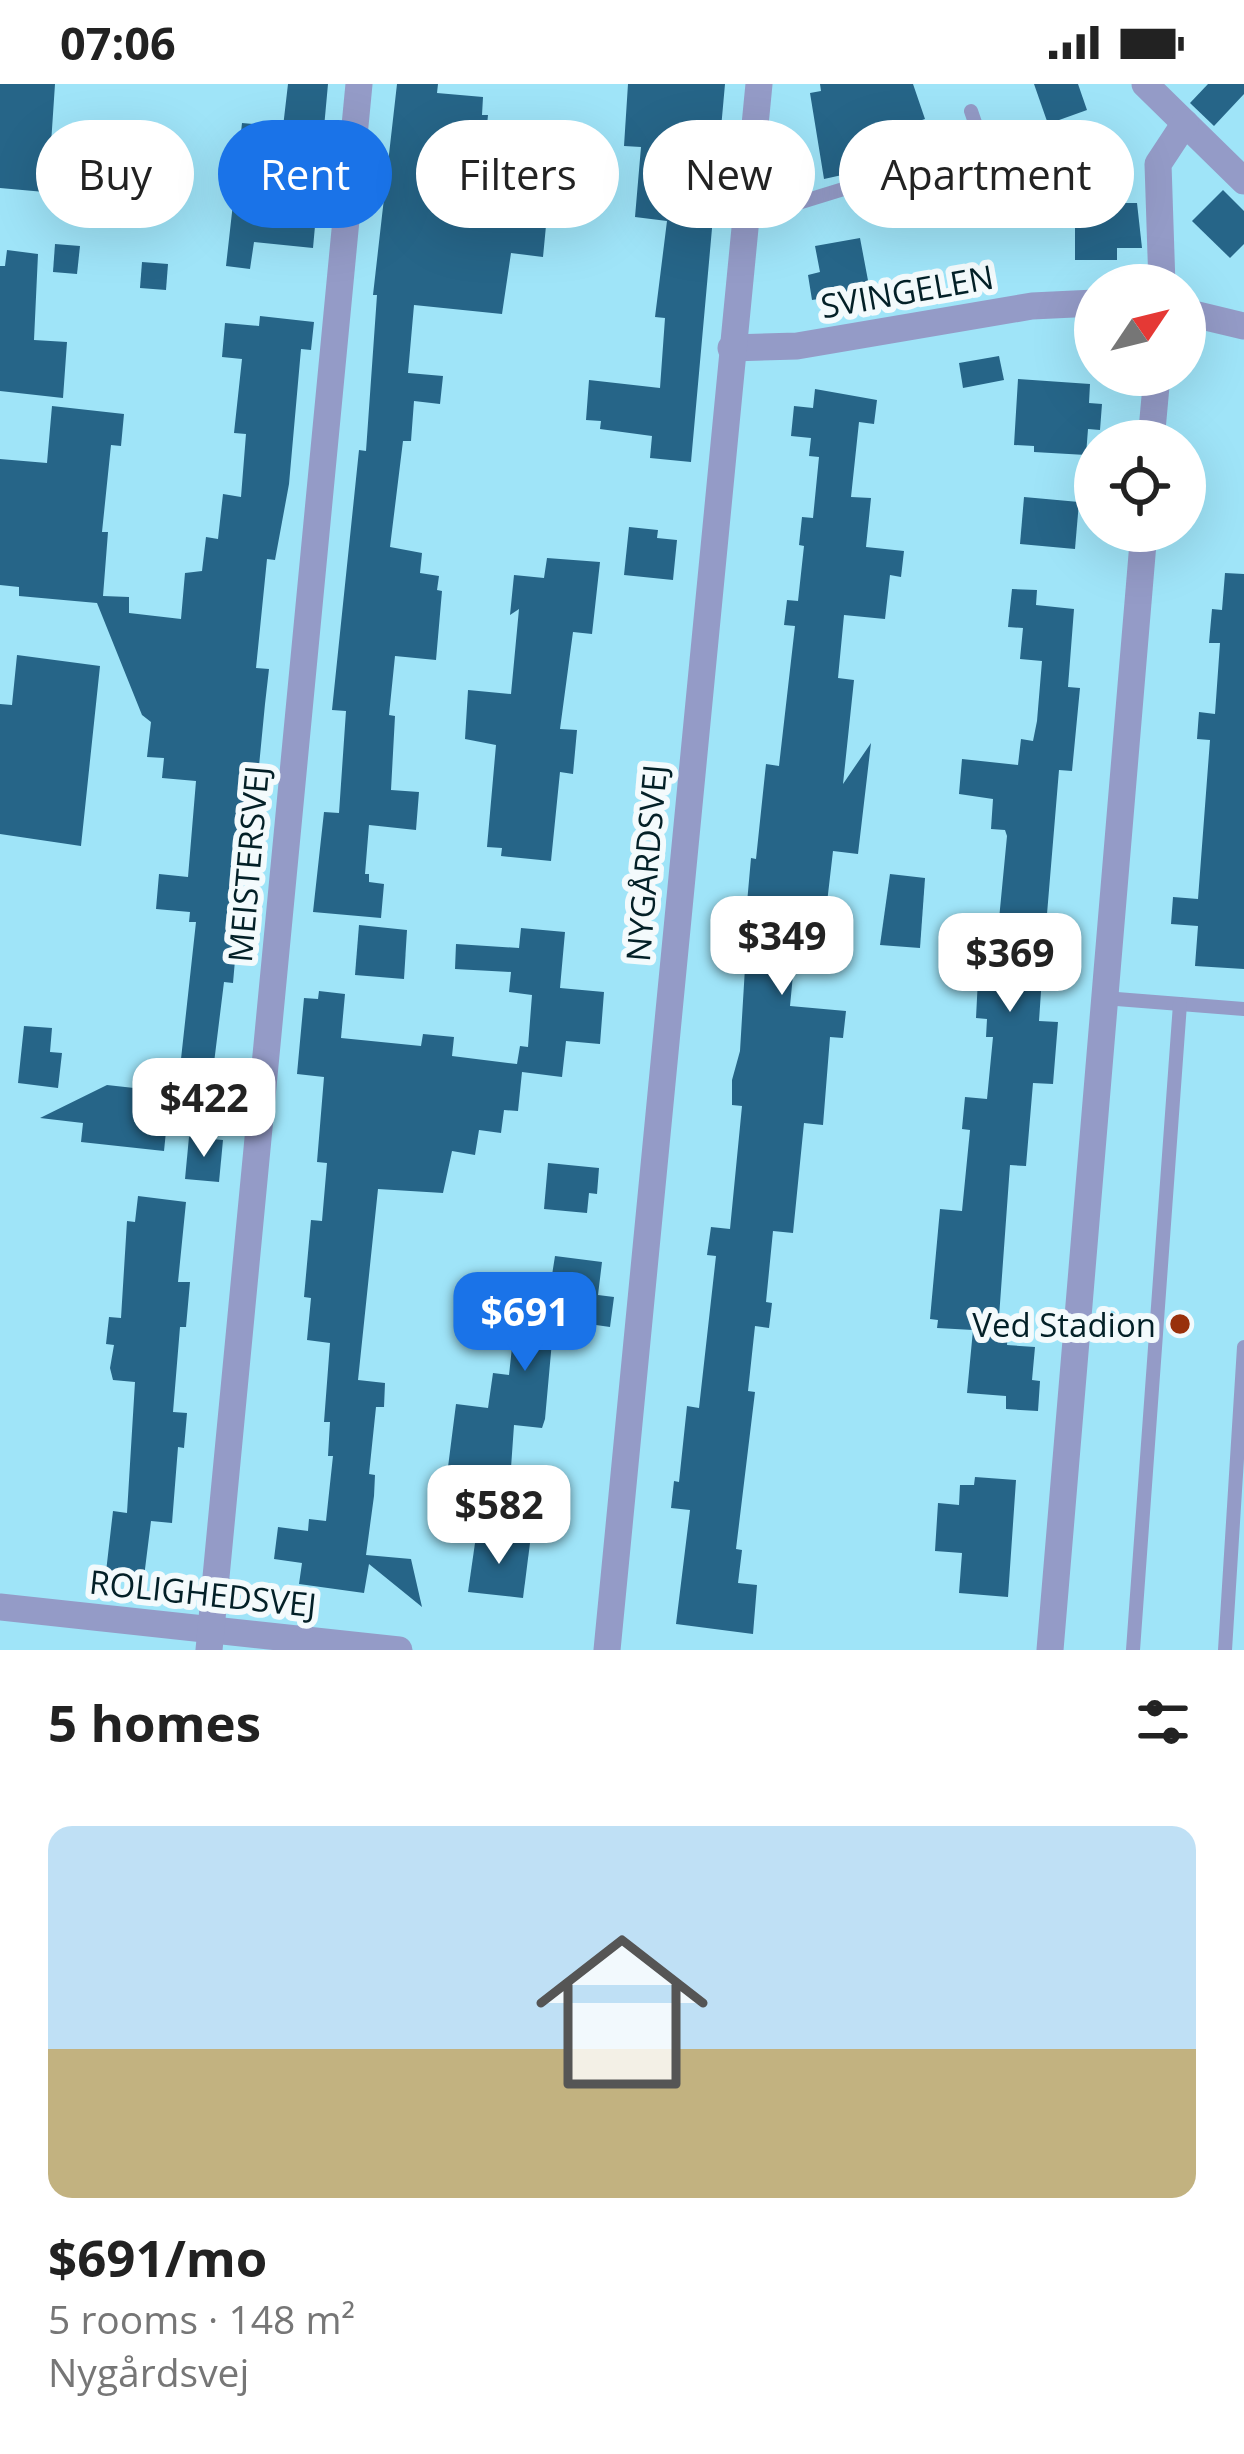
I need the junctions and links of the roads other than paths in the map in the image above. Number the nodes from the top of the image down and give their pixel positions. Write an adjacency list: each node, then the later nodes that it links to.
1 (358, 84): 21 (street, MEISTERSVEJ)
2 (759, 84): 5 (street, NYGÅRDSVEJ)
3 (1144, 84): 6 (street)
4 (970, 111): 8 (lane)
5 (756, 120)
6 (1185, 123): 7 (street); 10 (street)
7 (1244, 181)
8 (815, 198)
9 (745, 228): 14 (street, NYGÅRDSVEJ)
10 (1161, 264)
11 (1074, 304): 14 (street, SVINGELEN)
12 (1206, 317): 13 (street)
13 (1244, 326)
14 (731, 348): 23 (street, NYGÅRDSVEJ)
15 (1142, 552): 16 (street)
16 (1104, 998): 17 (lane); 24 (street)
17 (1180, 1004): 18 (lane); 25 (lane)
18 (1244, 1009)
19 (1244, 1347): 26 (lane)
20 (0, 1607): 21 (street, ROLIGHEDSVEJ)
21 (210, 1640): 22 (street, ROLIGHEDSVEJ)
22 (399, 1650)
23 (607, 1650)
24 (1050, 1650)
25 (1133, 1650)
26 (1225, 1650)

